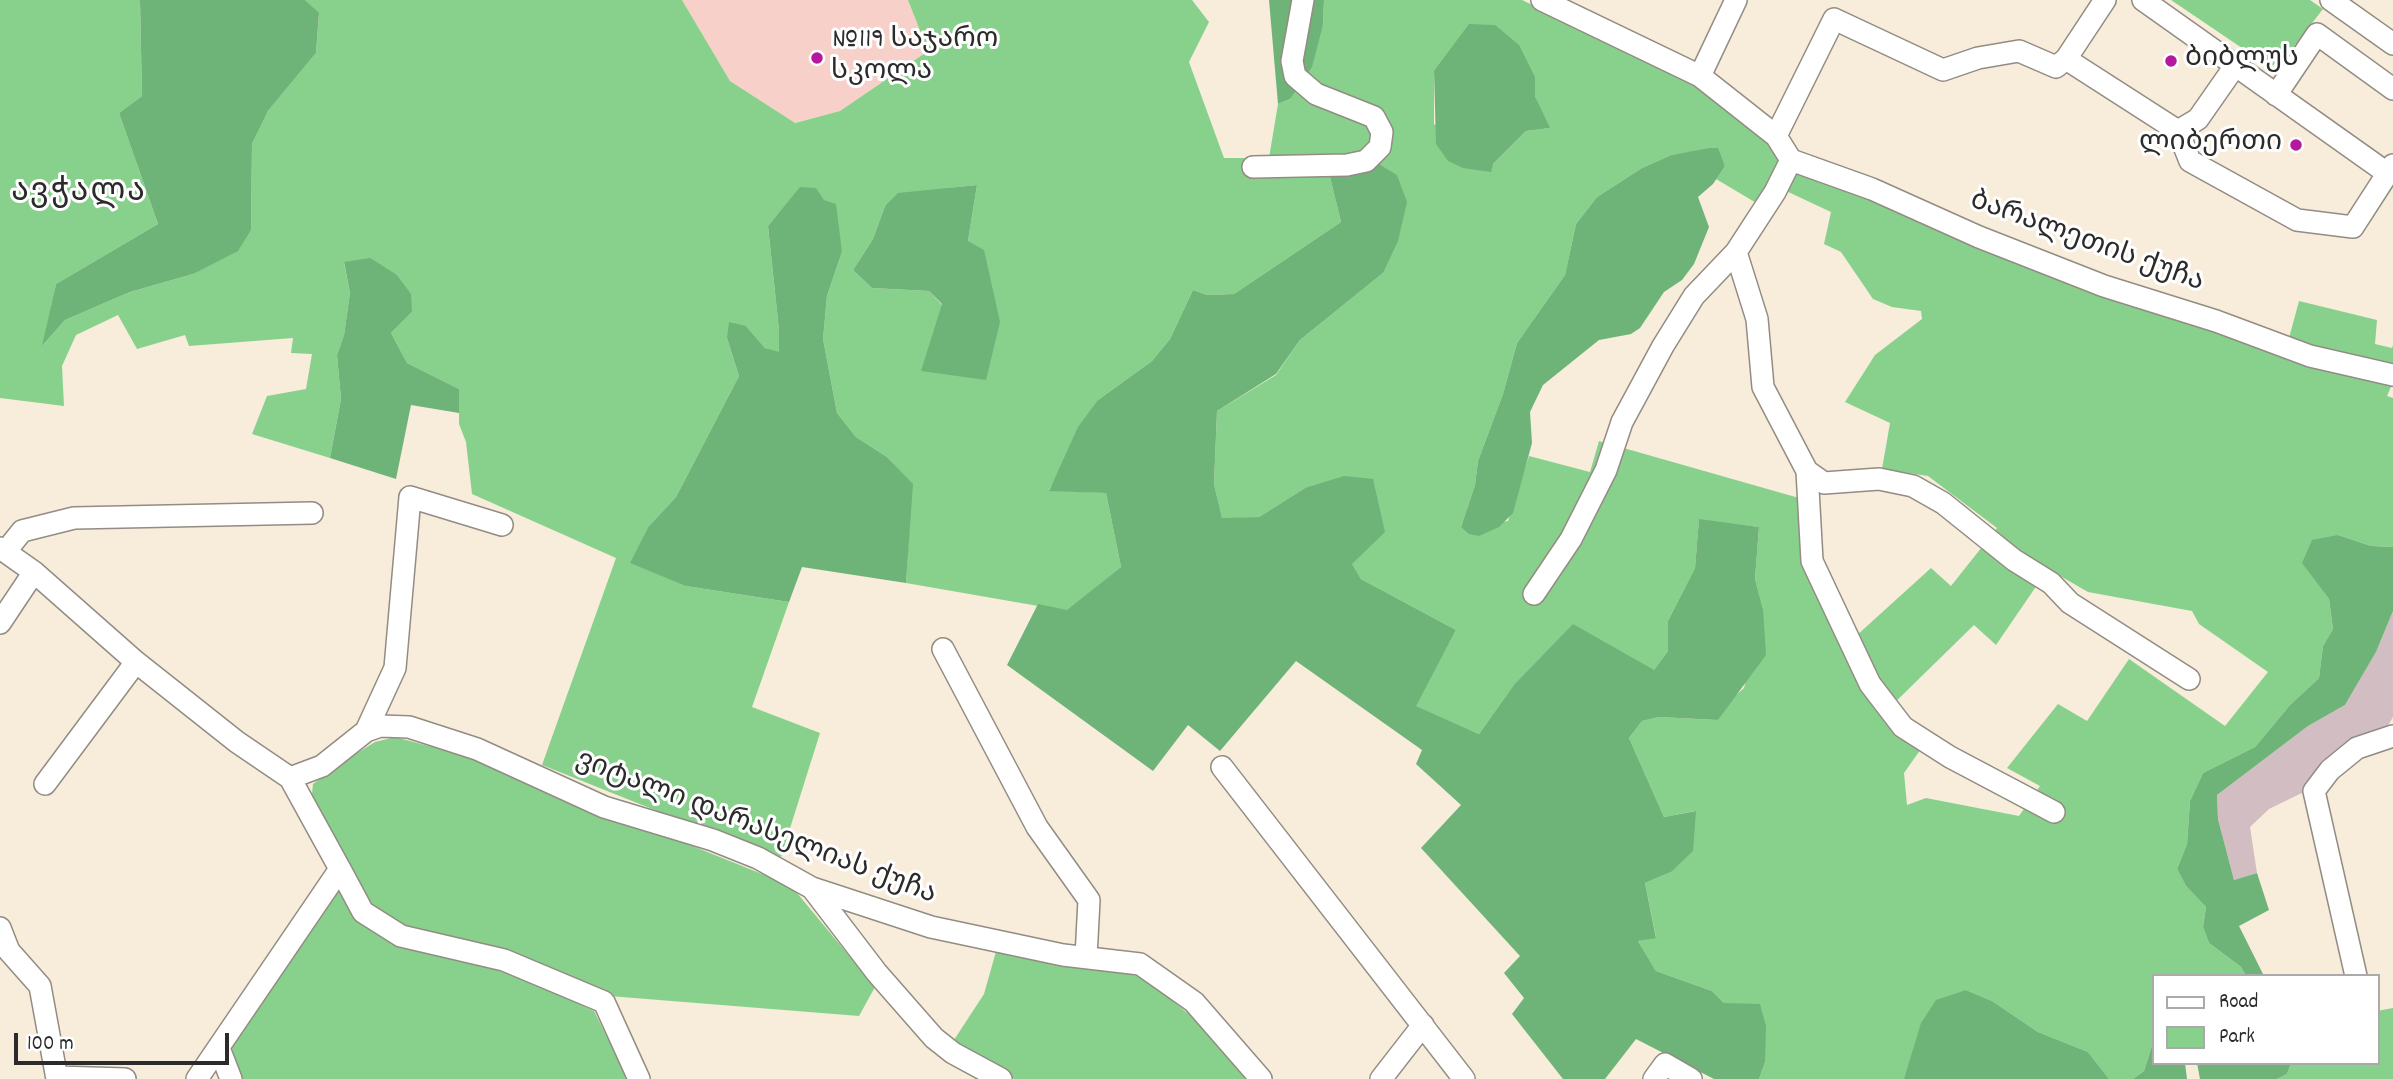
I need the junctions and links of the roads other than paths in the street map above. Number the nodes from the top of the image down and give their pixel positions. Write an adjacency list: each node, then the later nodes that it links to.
1 (1303, 0): 17 (street)
2 (1542, 0): 11 (street)
3 (1736, 0): 11 (street)
4 (2105, 0): 9 (street)
5 (2143, 0): 10 (street)
6 (2331, 0): 8 (street)
7 (1835, 9): 9 (street); 15 (street)
8 (2393, 44)
9 (2066, 59): 14 (street)
10 (2235, 66): 13 (street); 14 (street)
11 (1700, 76): 15 (street)
12 (2393, 89): 13 (street)
13 (2276, 95): 18 (street)
14 (2178, 131): 18 (street)
15 (1776, 136): 16 (street)
16 (1791, 160): 19 (street); 20 (street, ბარალეთის ქუჩა)
17 (1253, 167)
18 (2390, 169)
19 (1736, 253): 21 (street); 26 (street)
20 (2393, 375)
21 (1807, 471): 30 (street); 36 (street)
22 (312, 513): 24 (street)
23 (502, 525): 31 (street)
24 (3, 549): 25 (street)
25 (34, 572): 27 (street); 29 (street)
26 (1534, 594)
27 (0, 623)
28 (943, 649): 40 (street)
29 (136, 662): 34 (street); 35 (street)
30 (2189, 679)
31 (366, 731): 34 (street); 38 (street, ვიტალი დარასელიას ქუჩა)
32 (2393, 736): 41 (street)
33 (1222, 767): 42 (street)
34 (290, 778): 37 (street)
35 (45, 784)
36 (2054, 812)
37 (340, 869): 43 (street); 48 (street)
38 (812, 888): 40 (street, ვიტალი დარასელიას ქუჩა); 49 (street)
39 (0, 928): 44 (street)
40 (1086, 957): 50 (street, ვიტალი დარასელიას ქუჩა)
41 (2356, 974)
42 (1423, 1025): 51 (street); 52 (street)
43 (219, 1048): 46 (street); 47 (street)
44 (57, 1078): 45 (street)
45 (125, 1079)
46 (197, 1079)
47 (231, 1079)
48 (639, 1079)
49 (1001, 1079)
50 (1261, 1079)
51 (1381, 1079)
52 (1464, 1079)
53 (1654, 1079): 54 (street)
54 (1691, 1079)

